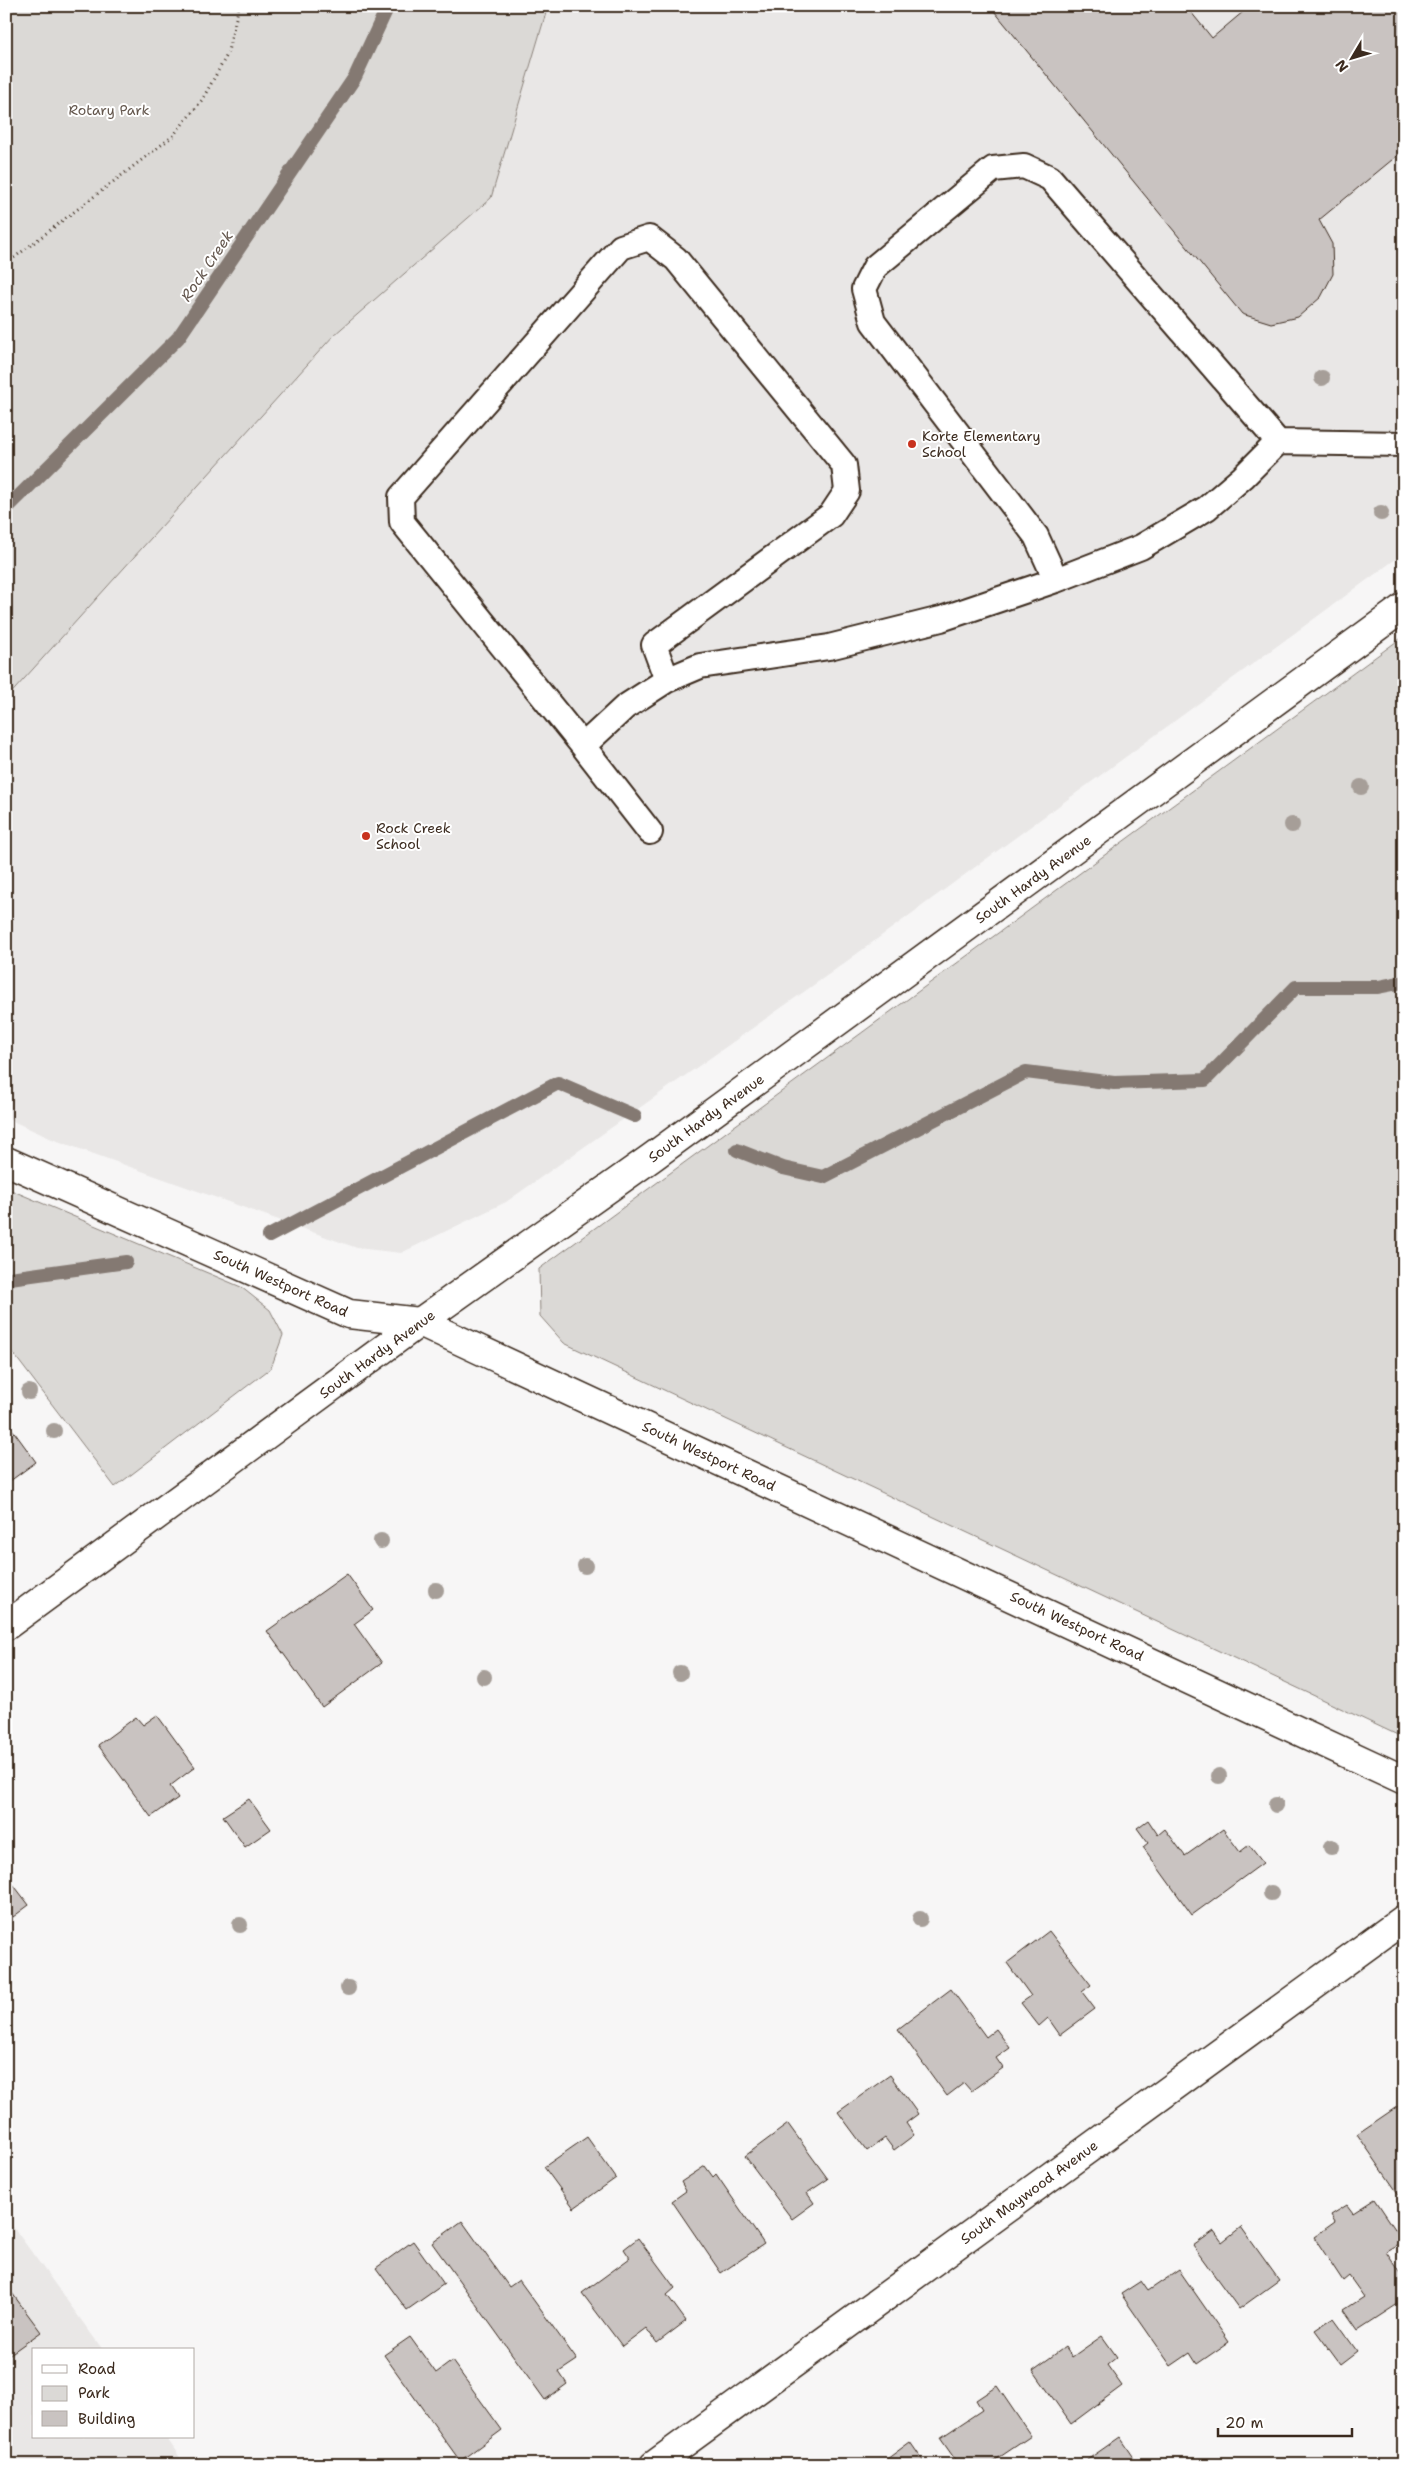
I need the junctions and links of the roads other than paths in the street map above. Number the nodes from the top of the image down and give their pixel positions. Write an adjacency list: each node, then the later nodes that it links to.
1 (1278, 442): 2 (lane); 3 (lane); 3 (lane)
2 (1404, 444)
3 (1056, 580): 5 (lane)
4 (1404, 607): 9 (street, South Hardy Avenue)
5 (667, 680): 6 (lane); 6 (lane)
6 (583, 746): 7 (lane)
7 (650, 832)
8 (6, 1161): 9 (street, South Westport Road)
9 (420, 1322): 10 (street, South Hardy Avenue); 11 (street, South Westport Road)
10 (6, 1626)
11 (1404, 1780)
12 (1404, 1919): 13 (street, South Maywood Avenue)
13 (654, 2465)

